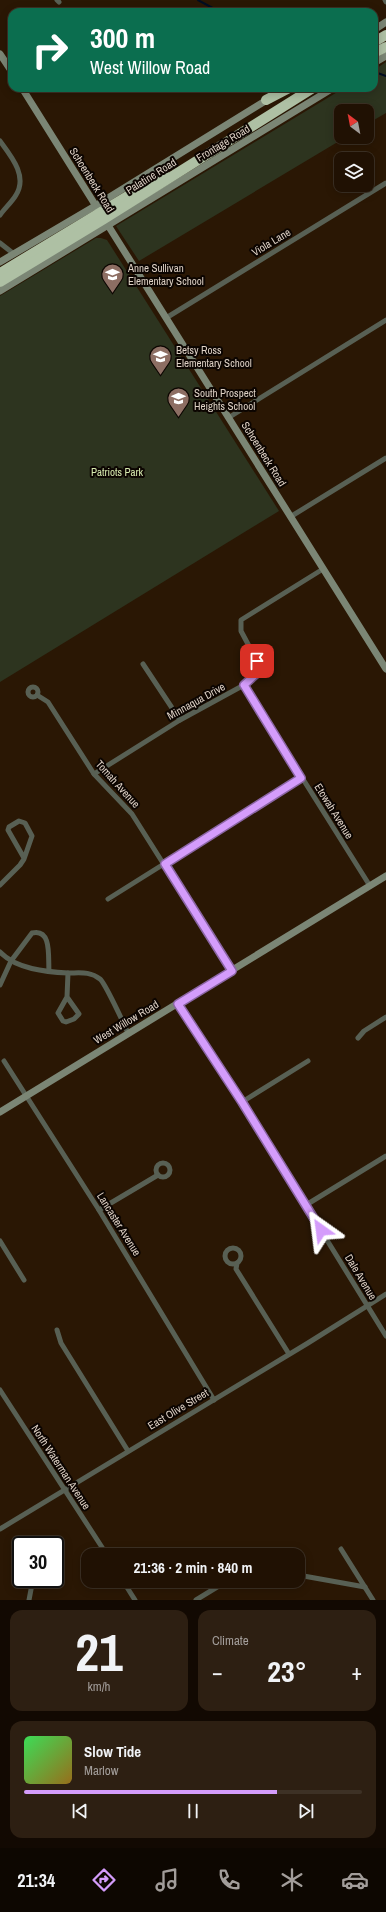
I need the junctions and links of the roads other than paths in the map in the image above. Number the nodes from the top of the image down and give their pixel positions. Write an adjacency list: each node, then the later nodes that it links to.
1 (0, 54): 2 (street)
2 (8, 66)
3 (24, 92): 13 (street, Schoenbeck Road)
4 (278, 92): 9 (street, Frontage Road)
5 (281, 92): 9 (highway)
6 (296, 92): 13 (highway, Palatine Road)
7 (306, 92): 13 (highway, Palatine Road)
8 (327, 92): 13 (street, Frontage Road)
9 (266, 100): 13 (street, Frontage Road)
10 (0, 141): 12 (street)
11 (386, 183): 20 (street, Viola Lane)
12 (0, 215)
13 (101, 216): 15 (street, Frontage Road); 17 (highway, Palatine Road); 18 (highway, Palatine Road); 19 (street, Frontage Road); 20 (street, Schoenbeck Road)
14 (0, 243): 15 (street)
15 (14, 254): 16 (street, Frontage Road)
16 (0, 261)
17 (0, 273)
18 (0, 282)
19 (0, 291)
20 (166, 318): 22 (street, Schoenbeck Road)
21 (386, 320): 22 (street)
22 (228, 418): 24 (street, Schoenbeck Road)
23 (386, 458): 24 (street)
24 (290, 517): 25 (street, Schoenbeck Road)
25 (323, 569): 27 (street, Schoenbeck Road); 28 (street, Minnaqua Drive)
26 (143, 664): 30 (street)
27 (386, 669)
28 (244, 685): 30 (street, Minnaqua Drive); 32 (street, Etowah Avenue)
29 (37, 695): 31 (street, Tomah Avenue)
30 (180, 720): 31 (street, Minnaqua Drive)
31 (94, 774): 34 (street, Tomah Avenue)
32 (301, 778): 34 (street); 37 (street, Etowah Avenue)
33 (24, 858): 33 (street); 36 (street)
34 (165, 864): 38 (street); 42 (street, Tomah Avenue)
35 (386, 876): 37 (street, West Willow Road)
36 (0, 885)
37 (370, 886): 42 (street, West Willow Road)
38 (108, 899)
39 (1, 955): 40 (street)
40 (11, 961): 41 (street); 41 (street); 44 (street)
41 (49, 970): 43 (street)
42 (232, 971): 46 (street, West Willow Road)
43 (68, 973): 45 (street); 48 (street)
44 (0, 985)
45 (67, 997): 45 (street)
46 (178, 1004): 48 (street, West Willow Road); 53 (street, Dale Avenue)
47 (386, 1017): 49 (street)
48 (128, 1033): 52 (street, West Willow Road)
49 (358, 1038)
50 (4, 1061): 52 (street, Lancaster Avenue)
51 (308, 1061): 53 (street)
52 (26, 1097): 54 (street, West Willow Road); 58 (street, Lancaster Avenue)
53 (242, 1102): 57 (street, Dale Avenue)
54 (0, 1112)
55 (386, 1156): 57 (street)
56 (158, 1175): 58 (street)
57 (306, 1206): 63 (street, Dale Avenue)
58 (99, 1210): 68 (street, Lancaster Avenue)
59 (0, 1241): 61 (street)
60 (237, 1263): 66 (street)
61 (24, 1280)
62 (386, 1294): 63 (street, East Olive Street)
63 (366, 1306): 65 (street, Dale Avenue); 66 (street, East Olive Street)
64 (57, 1330): 69 (street)
65 (386, 1336)
66 (290, 1354): 68 (street, East Olive Street)
67 (0, 1390): 70 (street, North Waterman Avenue)
68 (214, 1400): 69 (street, East Olive Street)
69 (128, 1451): 70 (street, East Olive Street)
70 (64, 1491): 71 (street, East Olive Street); 72 (street, North Waterman Avenue)
71 (0, 1529)
72 (102, 1548)
73 (341, 1549): 78 (street)
74 (305, 1576): 78 (street)
75 (32, 1588): 79 (street)
76 (127, 1588): 80 (street)
77 (216, 1588): 81 (street)
78 (365, 1588): 82 (street)
79 (29, 1600)
80 (135, 1600)
81 (196, 1600)
82 (373, 1600)

